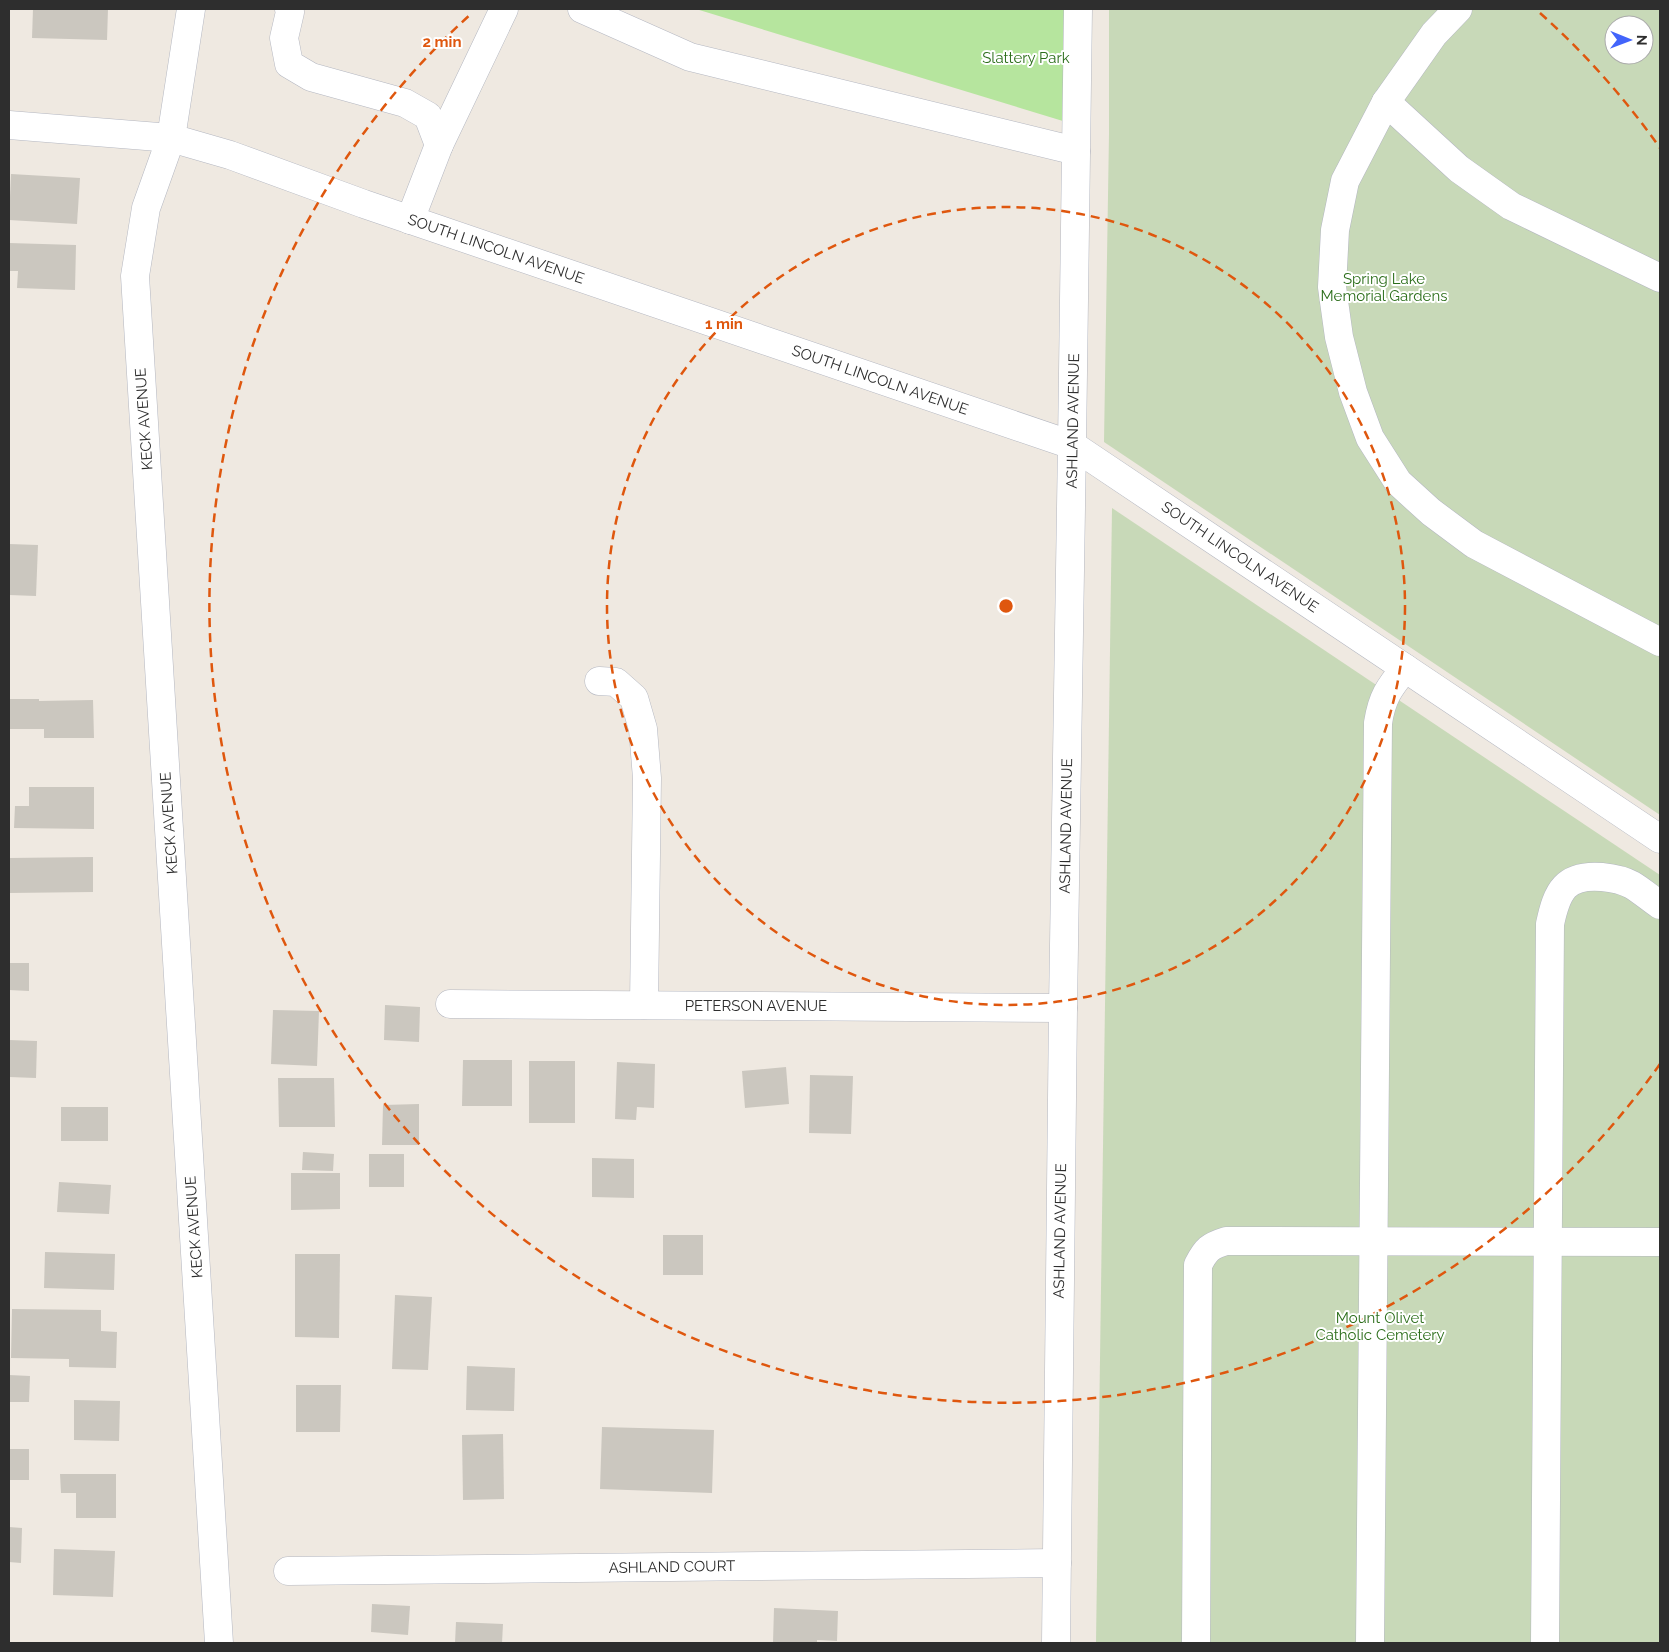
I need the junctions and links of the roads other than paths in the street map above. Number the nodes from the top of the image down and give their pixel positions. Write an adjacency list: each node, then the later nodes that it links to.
1 (191, 9): 9 (street, KECK AVENUE)
2 (289, 9): 10 (street)
3 (504, 9): 10 (street)
4 (582, 9): 11 (street)
5 (1078, 9): 11 (street, ASHLAND AVENUE)
6 (1458, 9): 7 (street)
7 (1386, 102): 13 (street); 15 (street)
8 (9, 124): 9 (street, SOUTH LINCOLN AVENUE)
9 (171, 138): 12 (street, SOUTH LINCOLN AVENUE); 28 (street, KECK AVENUE)
10 (439, 145): 12 (street)
11 (1076, 151): 14 (street, ASHLAND AVENUE)
12 (410, 220): 14 (street, SOUTH LINCOLN AVENUE)
13 (1660, 278)
14 (1072, 445): 16 (street, SOUTH LINCOLN AVENUE); 22 (street, ASHLAND AVENUE)
15 (1660, 642)
16 (1405, 668): 18 (street, SOUTH LINCOLN AVENUE); 23 (street)
17 (600, 681): 21 (street)
18 (1660, 839)
19 (1660, 905): 24 (street)
20 (450, 1004): 21 (street, PETERSON AVENUE)
21 (644, 1005): 22 (street, PETERSON AVENUE)
22 (1063, 1008): 26 (street, ASHLAND AVENUE)
23 (1373, 1242): 24 (street); 30 (street); 31 (street)
24 (1549, 1242): 25 (street); 32 (street)
25 (1660, 1242)
26 (1057, 1563): 27 (street, ASHLAND COURT); 29 (street, ASHLAND AVENUE)
27 (288, 1571)
28 (219, 1643)
29 (1056, 1643)
30 (1196, 1643)
31 (1370, 1643)
32 (1545, 1643)

